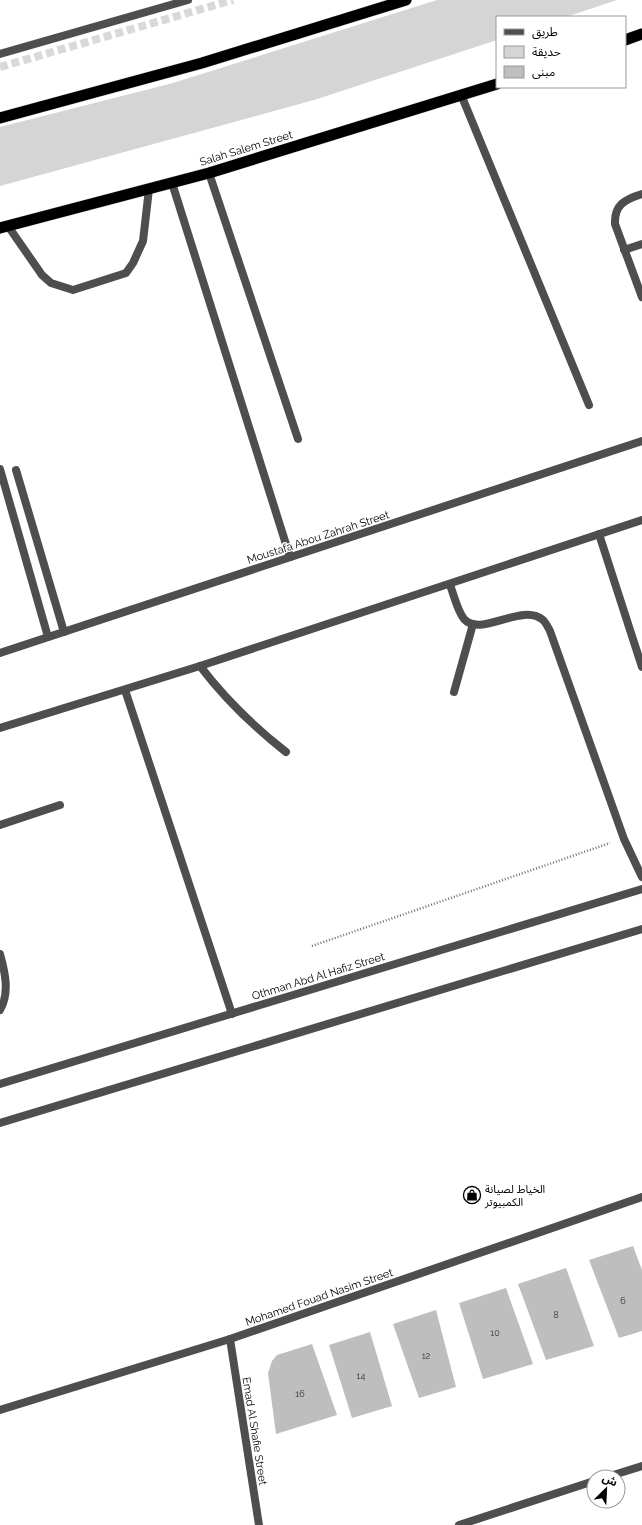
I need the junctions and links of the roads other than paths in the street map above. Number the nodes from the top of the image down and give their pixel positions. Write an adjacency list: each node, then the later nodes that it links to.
1 (188, 0): 5 (street)
2 (406, 0): 8 (highway)
3 (642, 34): 4 (highway)
4 (626, 40)
5 (0, 54)
6 (496, 84): 7 (highway, Salah Salem Street)
7 (462, 97): 9 (highway, Salah Salem Street); 17 (street)
8 (0, 118)
9 (209, 173): 10 (highway, Salah Salem Street); 18 (street)
10 (172, 183): 11 (highway, Salah Salem Street); 24 (street)
11 (149, 189): 13 (highway, Salah Salem Street); 13 (street)
12 (642, 194): 15 (street)
13 (4, 227)
14 (642, 244): 15 (street)
15 (624, 250): 16 (street)
16 (642, 297)
17 (589, 405)
18 (298, 439)
19 (642, 441): 24 (street, Moustafa Abou Zahrah Street)
20 (0, 469): 28 (street)
21 (16, 470): 27 (street)
22 (642, 520): 23 (street)
23 (599, 534): 25 (street); 31 (street)
24 (290, 558): 27 (street, Moustafa Abou Zahrah Street)
25 (450, 585): 26 (street); 30 (street)
26 (473, 624): 33 (street); 38 (street)
27 (64, 632): 28 (street, Moustafa Abou Zahrah Street)
28 (48, 637): 29 (street, Moustafa Abou Zahrah Street)
29 (0, 653)
30 (200, 666): 32 (street); 35 (street)
31 (642, 667)
32 (125, 690): 34 (street); 43 (street)
33 (454, 692)
34 (0, 728)
35 (286, 752)
36 (60, 805): 37 (street)
37 (0, 825)
38 (642, 877)
39 (642, 889): 43 (street, Othman Abd Al Hafiz Street)
40 (642, 929): 45 (street)
41 (0, 954): 42 (street)
42 (0, 1010)
43 (232, 1014): 44 (street, Othman Abd Al Hafiz Street)
44 (0, 1084)
45 (0, 1123)
46 (642, 1197): 47 (street, Mohamed Fouad Nasim Street)
47 (230, 1339): 48 (street, Mohamed Fouad Nasim Street); 52 (street, Emad Al Shafie Street)
48 (0, 1410)
49 (642, 1466): 50 (street)
50 (626, 1471)
51 (586, 1484): 53 (street)
52 (259, 1525)
53 (459, 1525)

